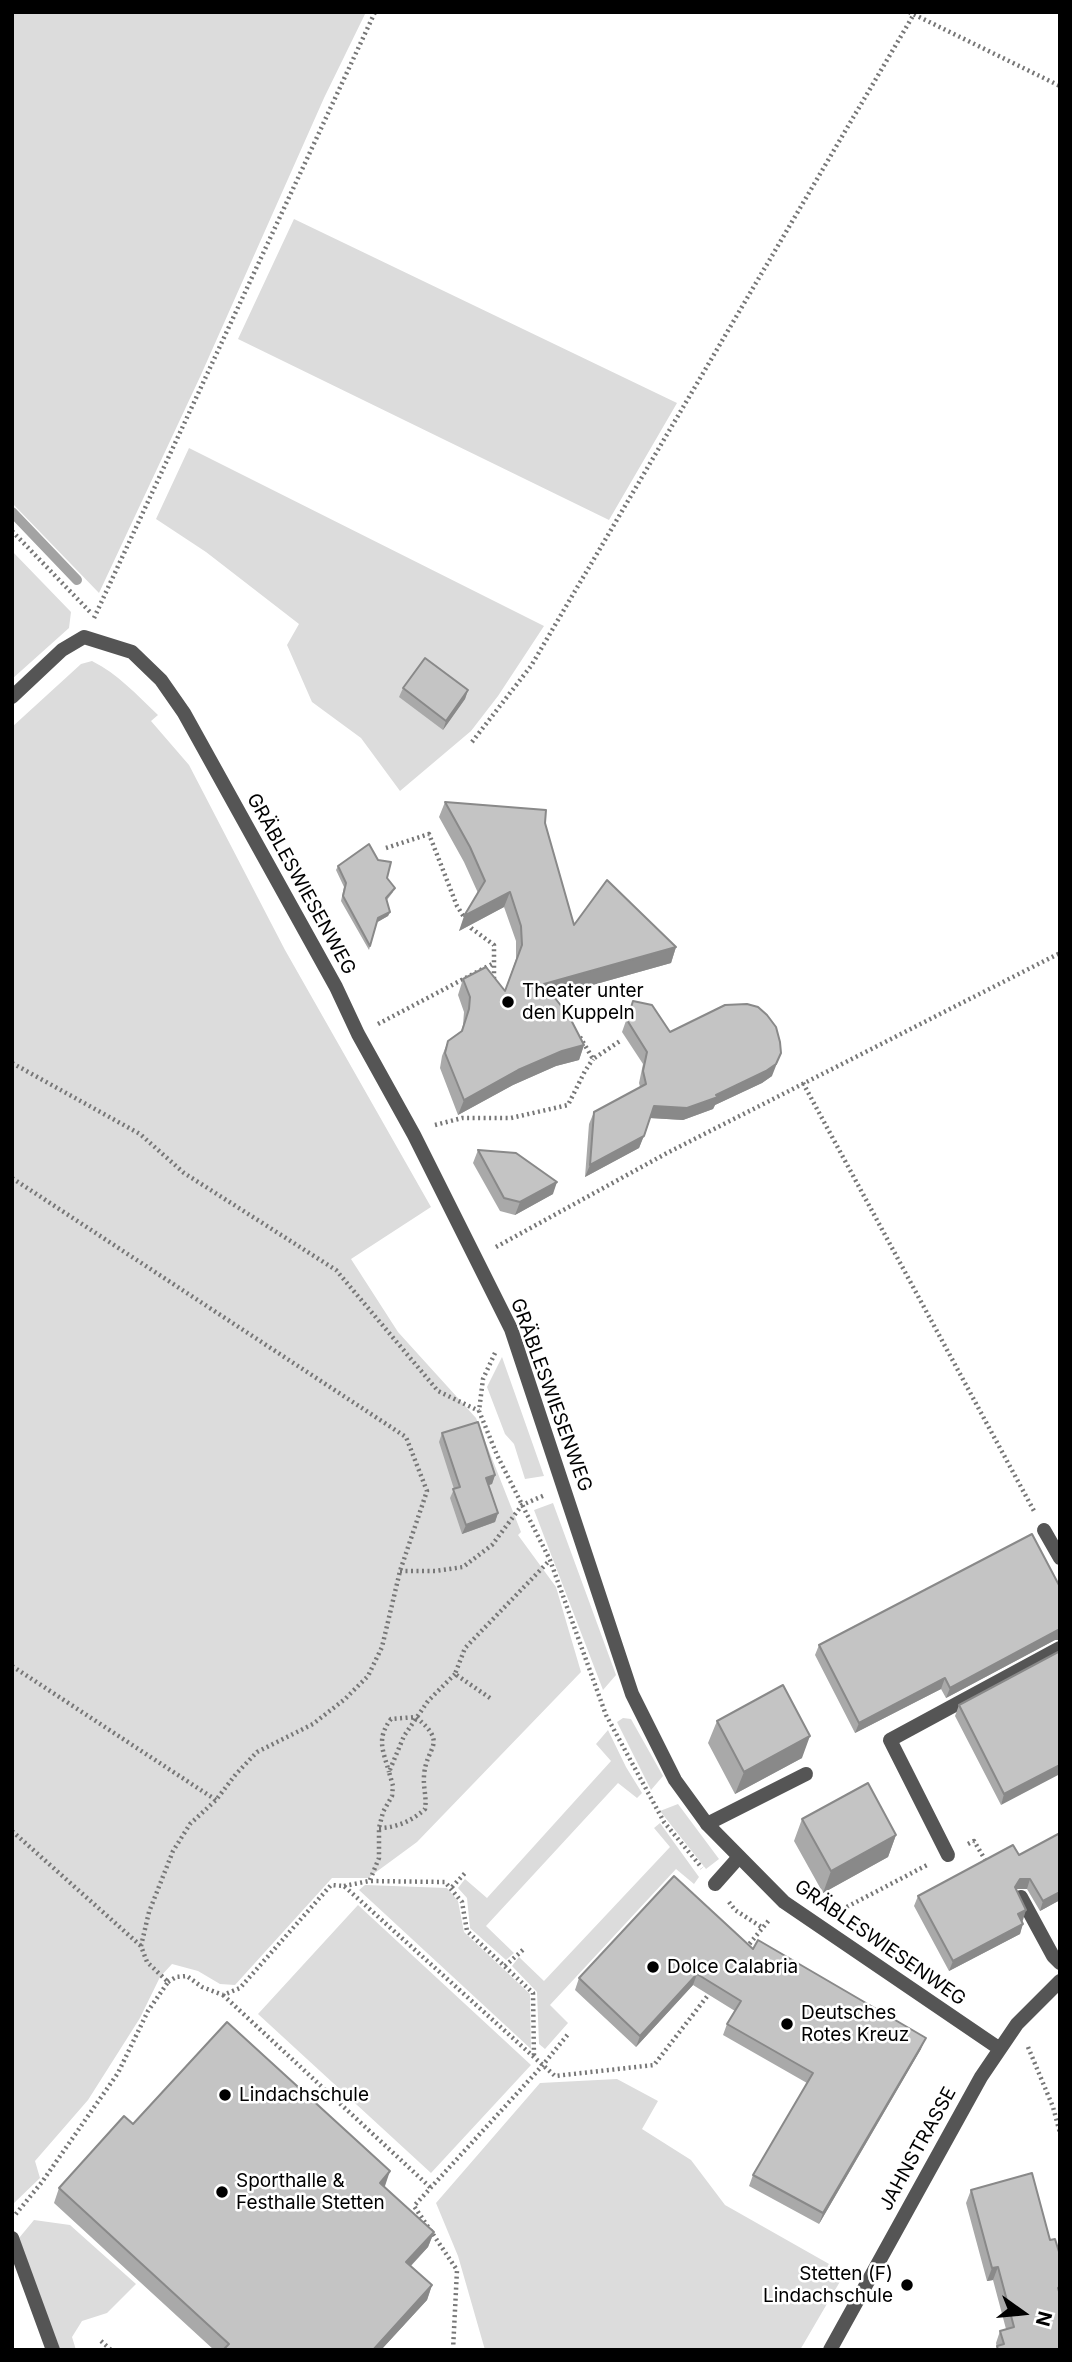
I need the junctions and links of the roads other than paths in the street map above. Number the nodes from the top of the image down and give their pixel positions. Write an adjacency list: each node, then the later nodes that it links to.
1 (12, 697): 6 (street, GRÄBLESWIESENWEG)
2 (1044, 1530): 3 (street)
3 (1060, 1558)
4 (1060, 1648): 7 (street)
5 (806, 1774): 6 (street)
6 (707, 1824): 8 (street, GRÄBLESWIESENWEG)
7 (948, 1855)
8 (739, 1857): 9 (street); 13 (street, GRÄBLESWIESENWEG)
9 (715, 1884)
10 (1021, 1897): 11 (street)
11 (1060, 1963)
12 (1060, 1981): 13 (street, JAHNSTRASSE)
13 (1000, 2049): 16 (street, JAHNSTRASSE)
14 (12, 2238): 15 (street)
15 (53, 2350)
16 (830, 2350)

